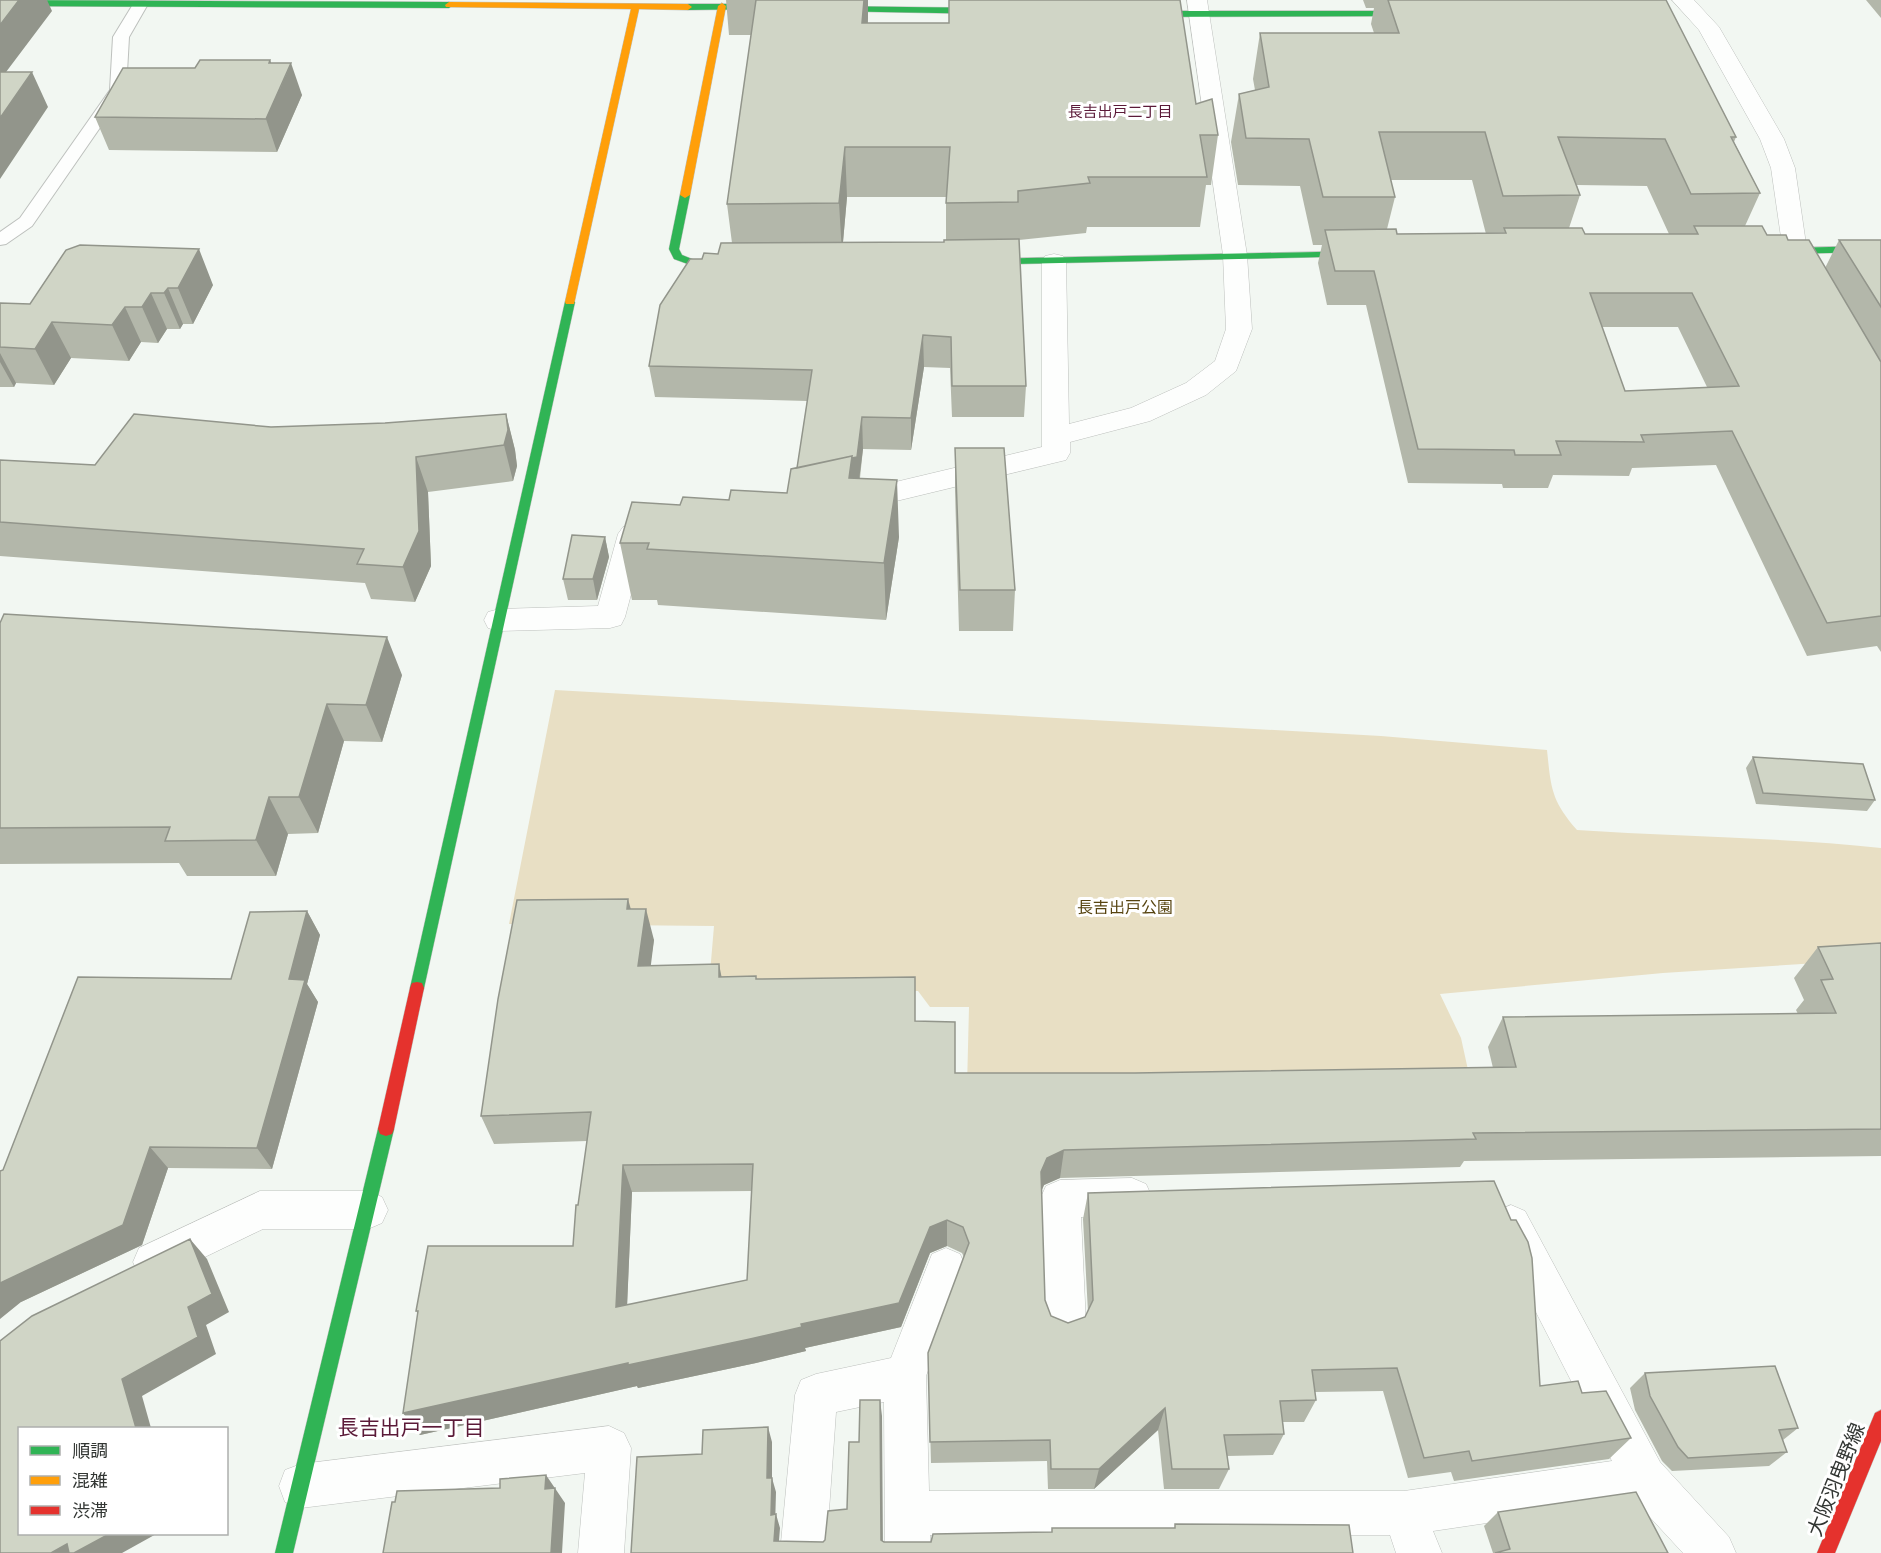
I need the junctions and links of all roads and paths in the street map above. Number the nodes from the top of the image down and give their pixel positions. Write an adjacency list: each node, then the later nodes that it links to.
1 (1682, 0): 15 (street)
2 (0, 3): 3 (street)
3 (140, 4): 4 (street); 12 (lane)
4 (636, 5): 5 (street); 25 (street)
5 (722, 6): 6 (street); 20 (street)
6 (782, 7)
7 (806, 8): 9 (street)
8 (1199, 8): 10 (street); 11 (street); 17 (street)
9 (1009, 12)
10 (1430, 13)
11 (1129, 14)
12 (0, 240)
13 (1881, 249): 15 (street)
14 (1759, 251): 15 (street)
15 (1795, 251): 21 (street)
16 (1378, 254): 17 (street)
17 (1234, 255): 18 (street); 22 (street)
18 (1054, 261): 19 (street); 22 (street)
19 (959, 262)
20 (744, 264)
21 (1823, 299)
22 (1056, 436): 23 (street)
23 (829, 507)
24 (668, 530): 25 (street)
25 (499, 620): 28 (street)
26 (1168, 1196): 31 (street)
27 (1497, 1197): 34 (street)
28 (368, 1210): 30 (street); 35 (street)
29 (946, 1268): 32 (street)
30 (122, 1277)
31 (1065, 1324)
32 (905, 1376): 36 (street); 40 (street)
33 (1881, 1419): 42 (street, 大阪羽曳野線)
34 (1644, 1478): 37 (street); 41 (street)
35 (301, 1485): 38 (street); 39 (street)
36 (908, 1533): 37 (street)
37 (1412, 1533)
38 (284, 1553)
39 (601, 1553)
40 (803, 1553)
41 (1713, 1553)
42 (1826, 1553)

